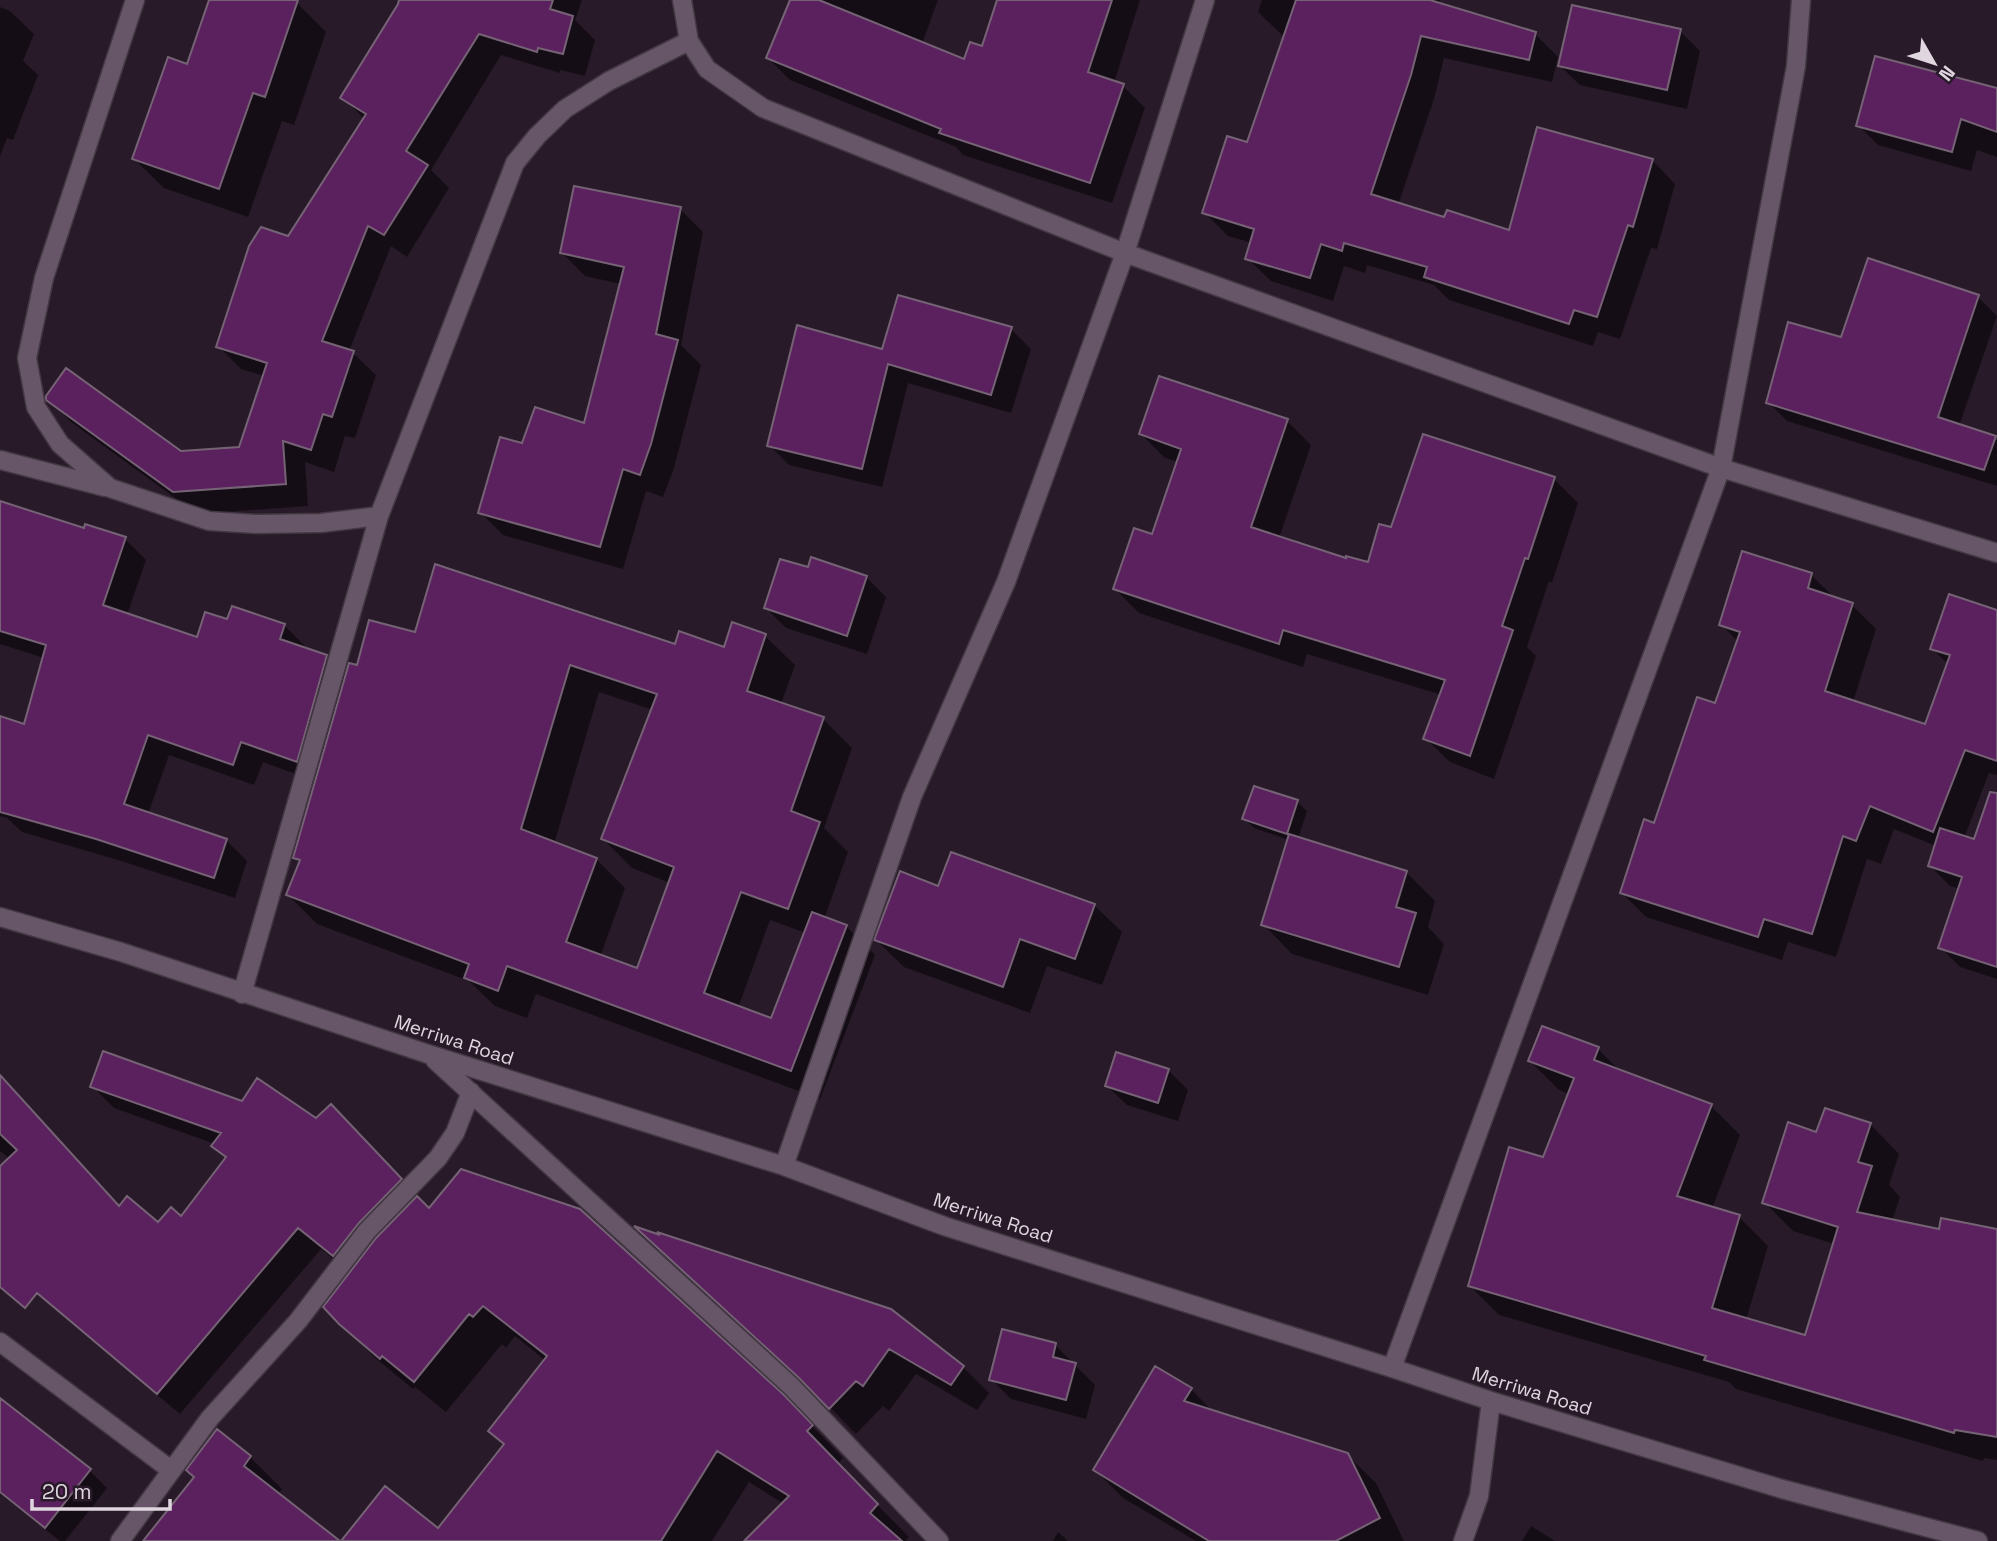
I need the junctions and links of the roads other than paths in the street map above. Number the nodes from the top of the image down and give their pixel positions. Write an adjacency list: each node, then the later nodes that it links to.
1 (135, 0): 9 (street)
2 (682, 0): 5 (street)
3 (1205, 0): 6 (street)
4 (1801, 0): 8 (street)
5 (689, 41): 6 (street); 10 (street)
6 (1125, 253): 8 (street); 16 (street)
7 (0, 460): 9 (street)
8 (1721, 468): 11 (street); 18 (street)
9 (110, 488): 10 (street)
10 (379, 516): 13 (street)
11 (1997, 553)
12 (0, 917): 13 (street, Merriwa Road)
13 (242, 994): 14 (street, Merriwa Road)
14 (428, 1054): 15 (street); 16 (street, Merriwa Road)
15 (471, 1092): 20 (street); 22 (street)
16 (784, 1166): 18 (street, Merriwa Road)
17 (0, 1342): 20 (street)
18 (1392, 1368): 19 (street, Merriwa Road)
19 (1491, 1401): 23 (street); 24 (street, Merriwa Road)
20 (172, 1470): 21 (street)
21 (120, 1541)
22 (939, 1541)
23 (1463, 1541)
24 (1978, 1541)

